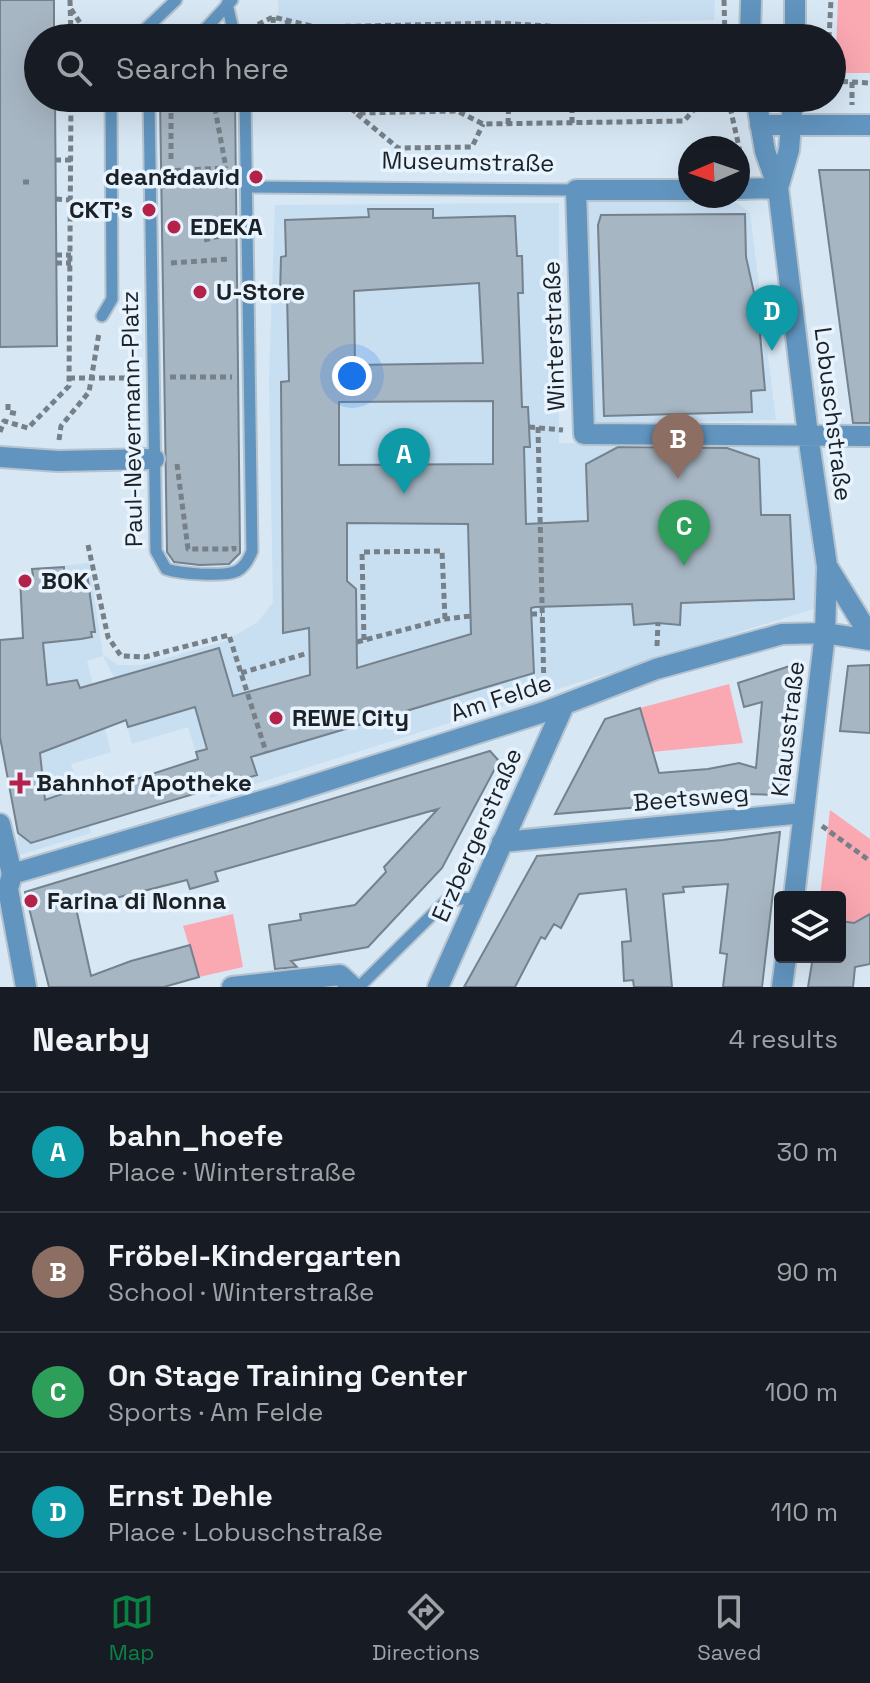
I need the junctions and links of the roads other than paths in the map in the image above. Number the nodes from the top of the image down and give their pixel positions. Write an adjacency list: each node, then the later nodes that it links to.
1 (176, 0): 5 (lane)
2 (751, 0): 8 (street)
3 (795, 0): 9 (street)
4 (229, 2): 6 (lane); 7 (lane)
5 (151, 24)
6 (209, 24)
7 (232, 24)
8 (750, 24)
9 (795, 24)
10 (111, 112): 23 (lane)
11 (149, 112): 27 (lane, Paul-Nevermann-Platz)
12 (245, 112): 18 (lane, Paul-Nevermann-Platz)
13 (758, 112): 15 (street)
14 (792, 112): 17 (street)
15 (760, 125): 17 (street); 19 (street)
16 (870, 125): 17 (street)
17 (792, 126): 19 (street)
18 (246, 187): 21 (lane, Museumstraße); 27 (lane, Paul-Nevermann-Platz)
19 (778, 188): 20 (street); 24 (street, Lobuschstraße)
20 (750, 189)
21 (576, 190): 22 (street, Museumstraße); 24 (street, Winterstraße)
22 (678, 190)
23 (102, 316)
24 (808, 435): 25 (street, Winterstraße); 28 (street, Lobuschstraße)
25 (870, 436)
26 (0, 457): 27 (street)
27 (154, 459)
28 (827, 566): 29 (street, Klausstraße); 30 (street, Lobuschstraße)
29 (825, 633): 30 (street, Am Felde); 31 (street, Am Felde); 32 (street, Klausstraße)
30 (870, 638)
31 (554, 708): 34 (street, Erzbergerstraße); 35 (street, Am Felde)
32 (804, 813): 34 (street, Beetsweg); 36 (street, Klausstraße)
33 (0, 824): 35 (street)
34 (502, 842): 37 (street, Erzbergerstraße)
35 (12, 874): 39 (street)
36 (795, 891)
37 (478, 897): 41 (lane); 42 (street, Erzbergerstraße)
38 (785, 963): 43 (street)
39 (26, 987)
40 (232, 987): 41 (street)
41 (356, 987)
42 (438, 987)
43 (782, 987)

